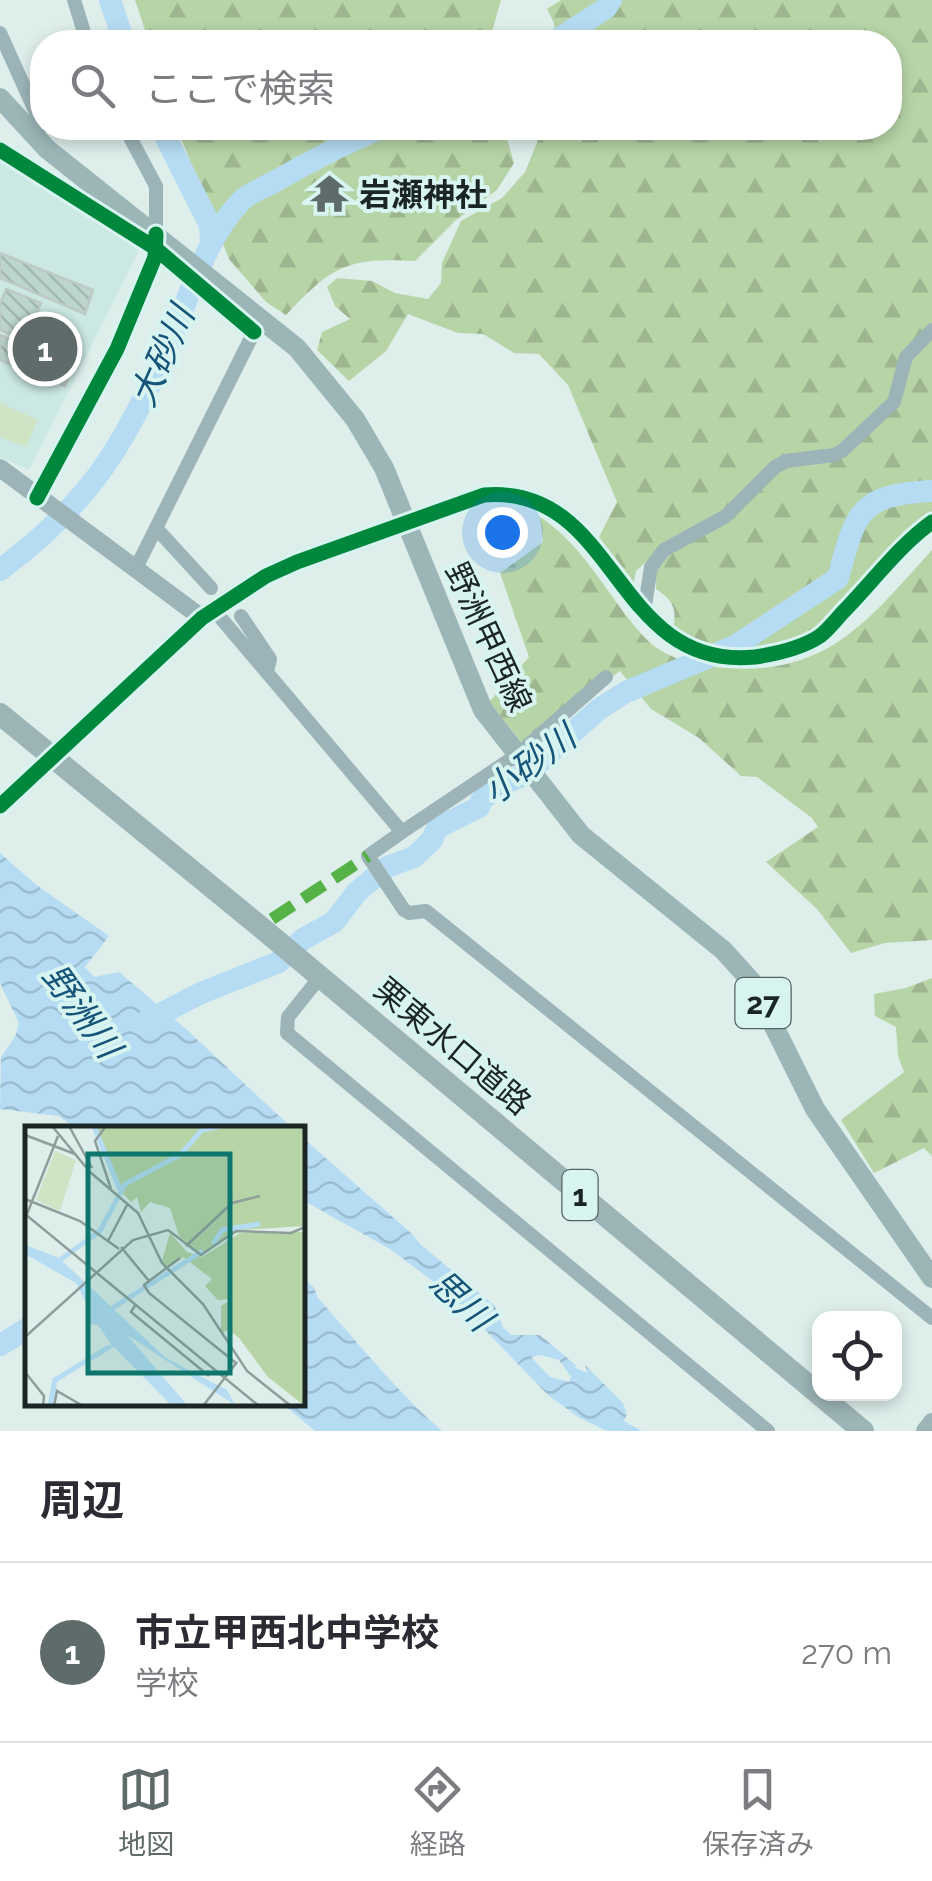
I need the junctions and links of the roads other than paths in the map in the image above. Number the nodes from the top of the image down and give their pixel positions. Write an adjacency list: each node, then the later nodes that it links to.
1 (74, 0): 2 (street)
2 (84, 30)
3 (0, 33): 5 (street)
4 (0, 98): 6 (main road, 野洲甲西線 / 27)
5 (30, 99)
6 (30, 131)
7 (39, 140): 10 (main road, 野洲甲西線 / 27)
8 (45, 140): 10 (street)
9 (131, 140): 11 (street)
10 (47, 149): 11 (main road, 野洲甲西線 / 27)
11 (156, 234): 12 (main road, 野洲甲西線 / 27)
12 (261, 318): 16 (main road, 野洲甲西線 / 27); 17 (street)
13 (932, 330): 20 (street)
14 (0, 468): 18 (street)
15 (932, 522): 20 (street)
16 (406, 524): 20 (street); 21 (street); 27 (main road, 野洲甲西線 / 27)
17 (156, 528): 18 (street); 19 (street)
18 (136, 568): 21 (street)
19 (211, 588)
20 (644, 612)
21 (208, 614): 23 (street); 26 (street)
22 (241, 616): 23 (street)
23 (267, 672): 29 (street)
24 (606, 678): 27 (street)
25 (0, 714): 26 (highway, 栗東水口道路 / 1)
26 (54, 757): 28 (street); 30 (highway, 栗東水口道路 / 1)
27 (526, 767): 29 (street); 31 (main road, 野洲甲西線 / 27)
28 (0, 806)
29 (402, 832): 32 (street)
30 (320, 977): 34 (street); 35 (highway, 栗東水口道路 / 1)
31 (932, 1278)
32 (932, 1318)
33 (932, 1422): 36 (street)
34 (768, 1431)
35 (862, 1431)
36 (926, 1431)

